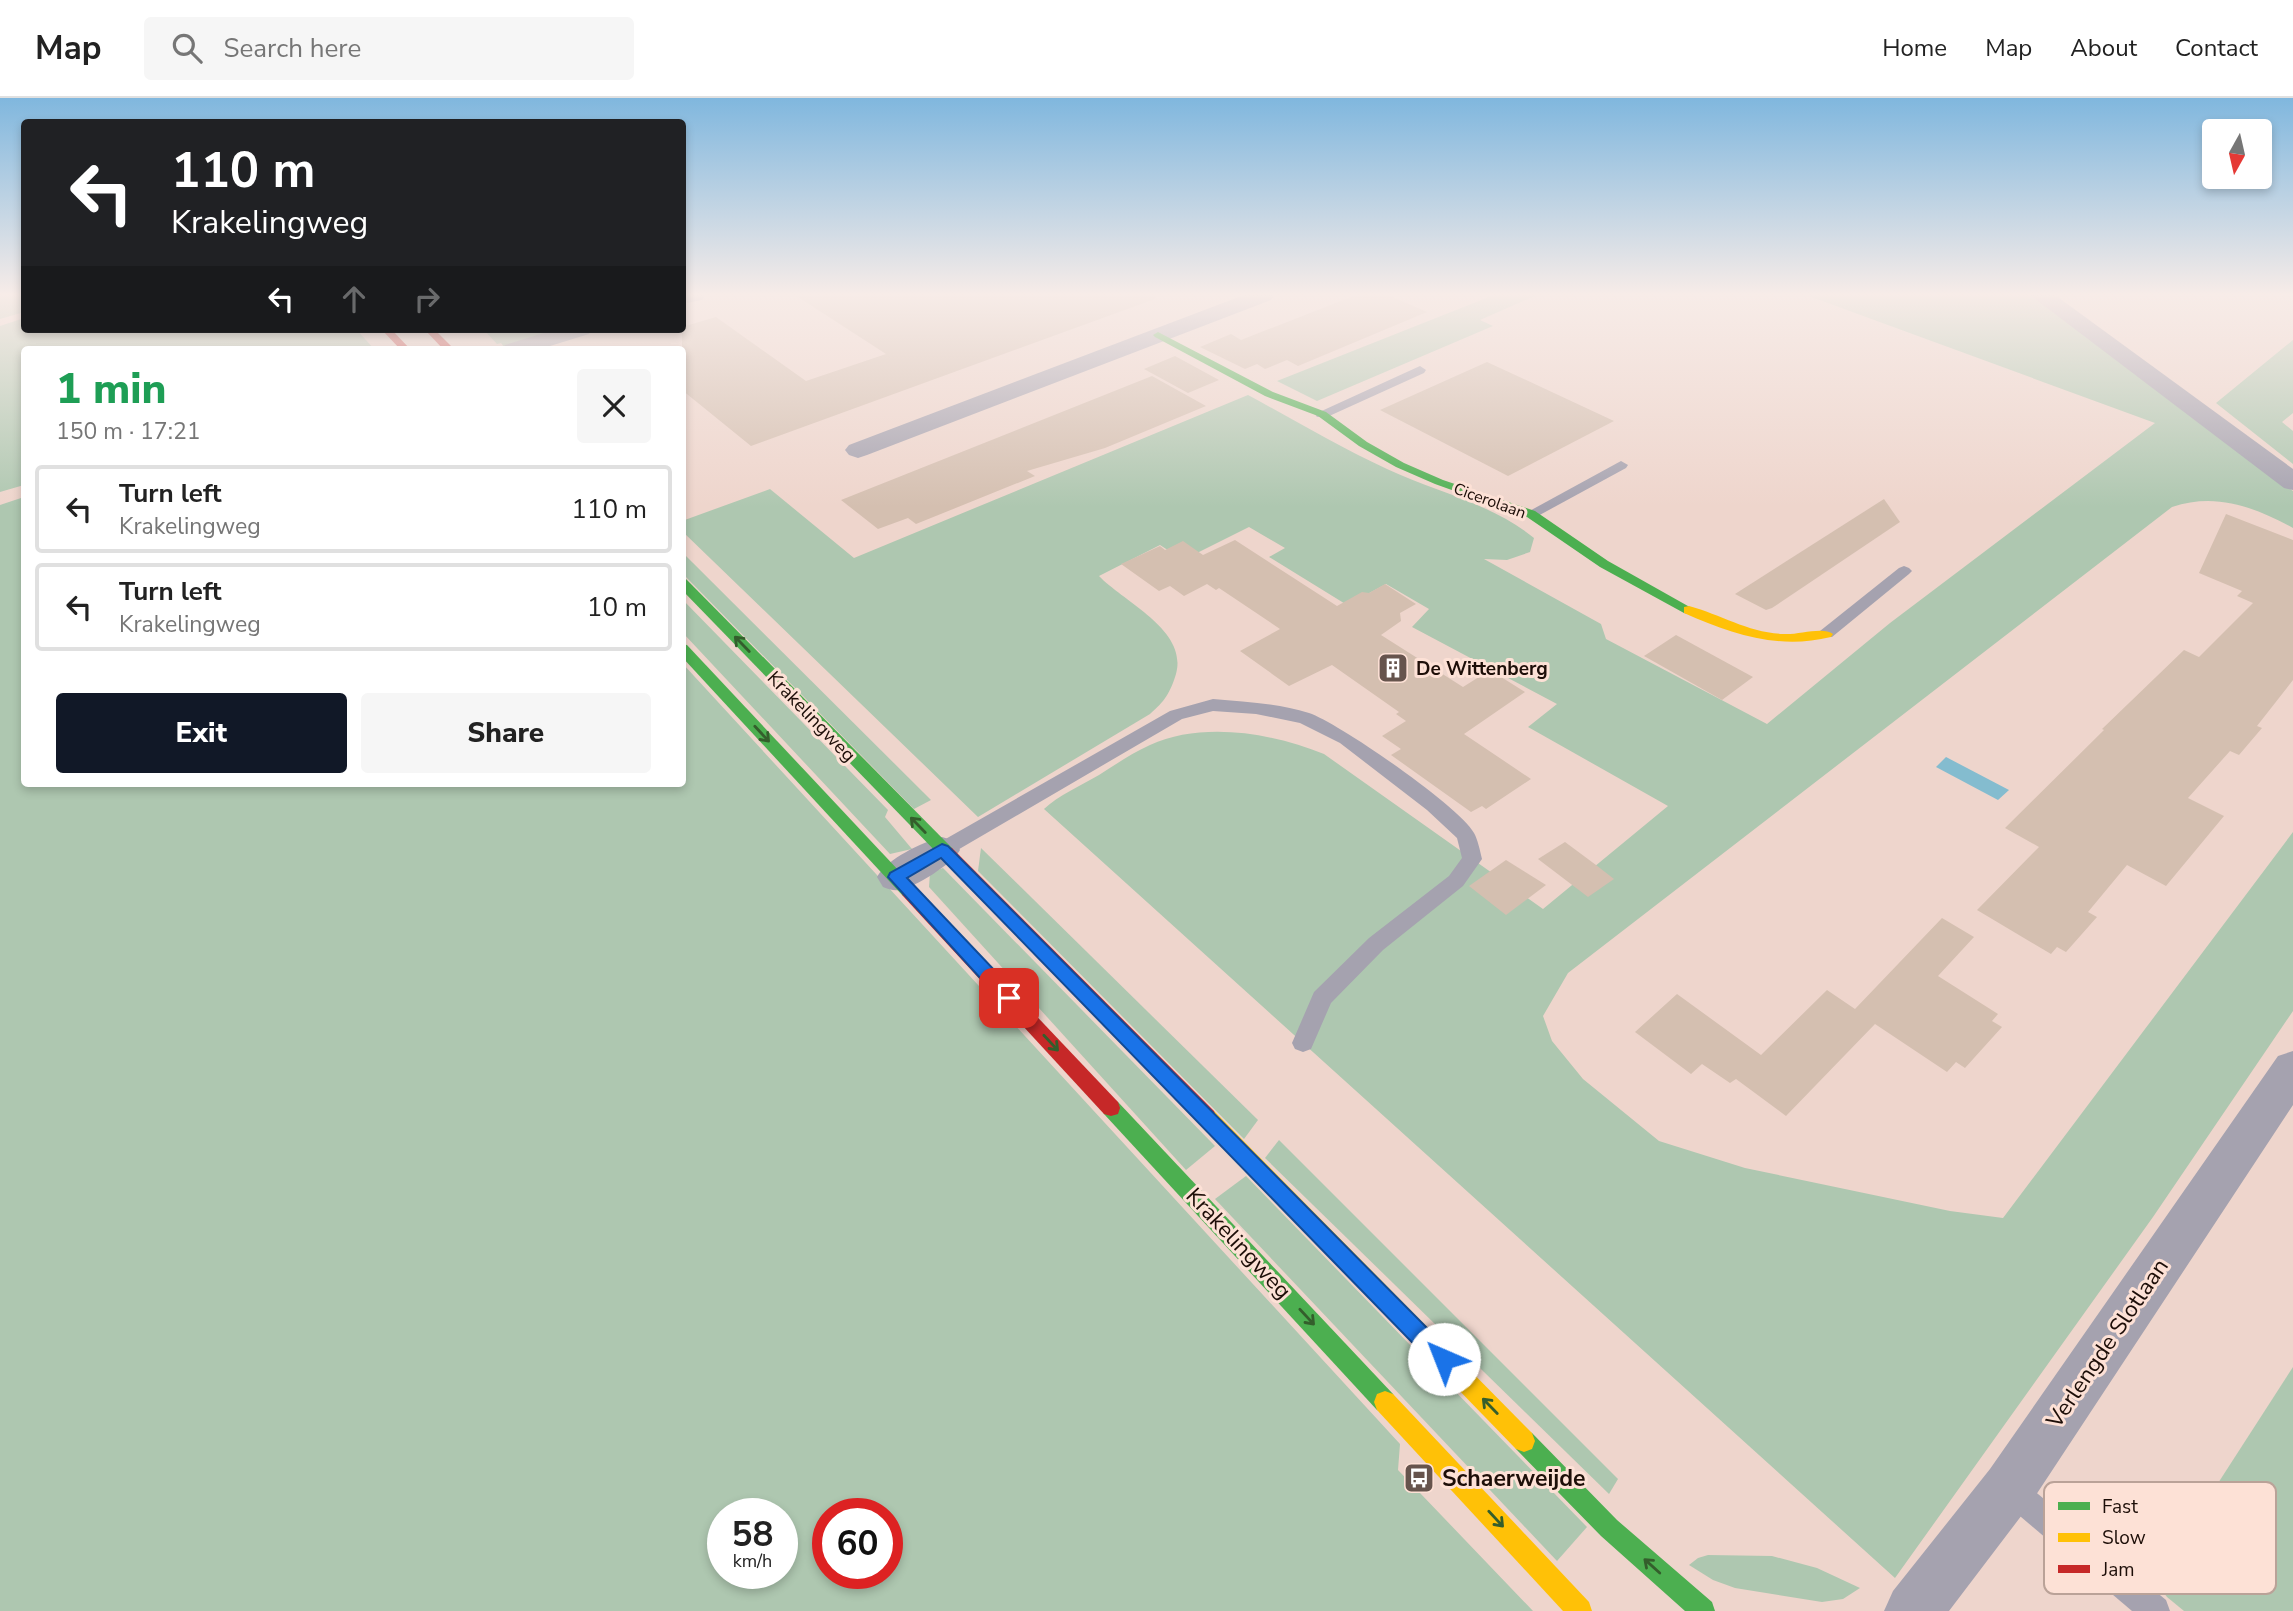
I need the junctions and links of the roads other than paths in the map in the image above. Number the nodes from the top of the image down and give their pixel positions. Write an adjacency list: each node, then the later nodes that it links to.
1 (1078, 366): 6 (street)
2 (1216, 366): 5 (main road, Cicerolaan)
3 (2136, 366): 8 (street)
4 (1420, 370): 5 (lane)
5 (1322, 414): 9 (main road, Cicerolaan)
6 (858, 450)
7 (1621, 465): 9 (lane)
8 (2293, 482)
9 (1531, 514): 12 (main road, Cicerolaan)
10 (1904, 571): 12 (lane)
11 (686, 586): 14 (main road, Krakelingweg, one-way to 11)
12 (1826, 634)
13 (686, 652): 15 (main road, Krakelingweg, one-way to 15)
14 (942, 850): 15 (street); 16 (lane); 22 (main road, Krakelingweg, one-way to 14)
15 (896, 877): 21 (main road, Krakelingweg, one-way to 21)
16 (1303, 1043)
17 (2293, 1069): 18 (street, Verlengde Slotlaan)
18 (2010, 1488): 19 (lane); 23 (street, Verlengde Slotlaan)
19 (2044, 1517)
20 (2135, 1594): 24 (lane)
21 (1580, 1611)
22 (1703, 1611)
23 (1913, 1611)
24 (2155, 1611)

